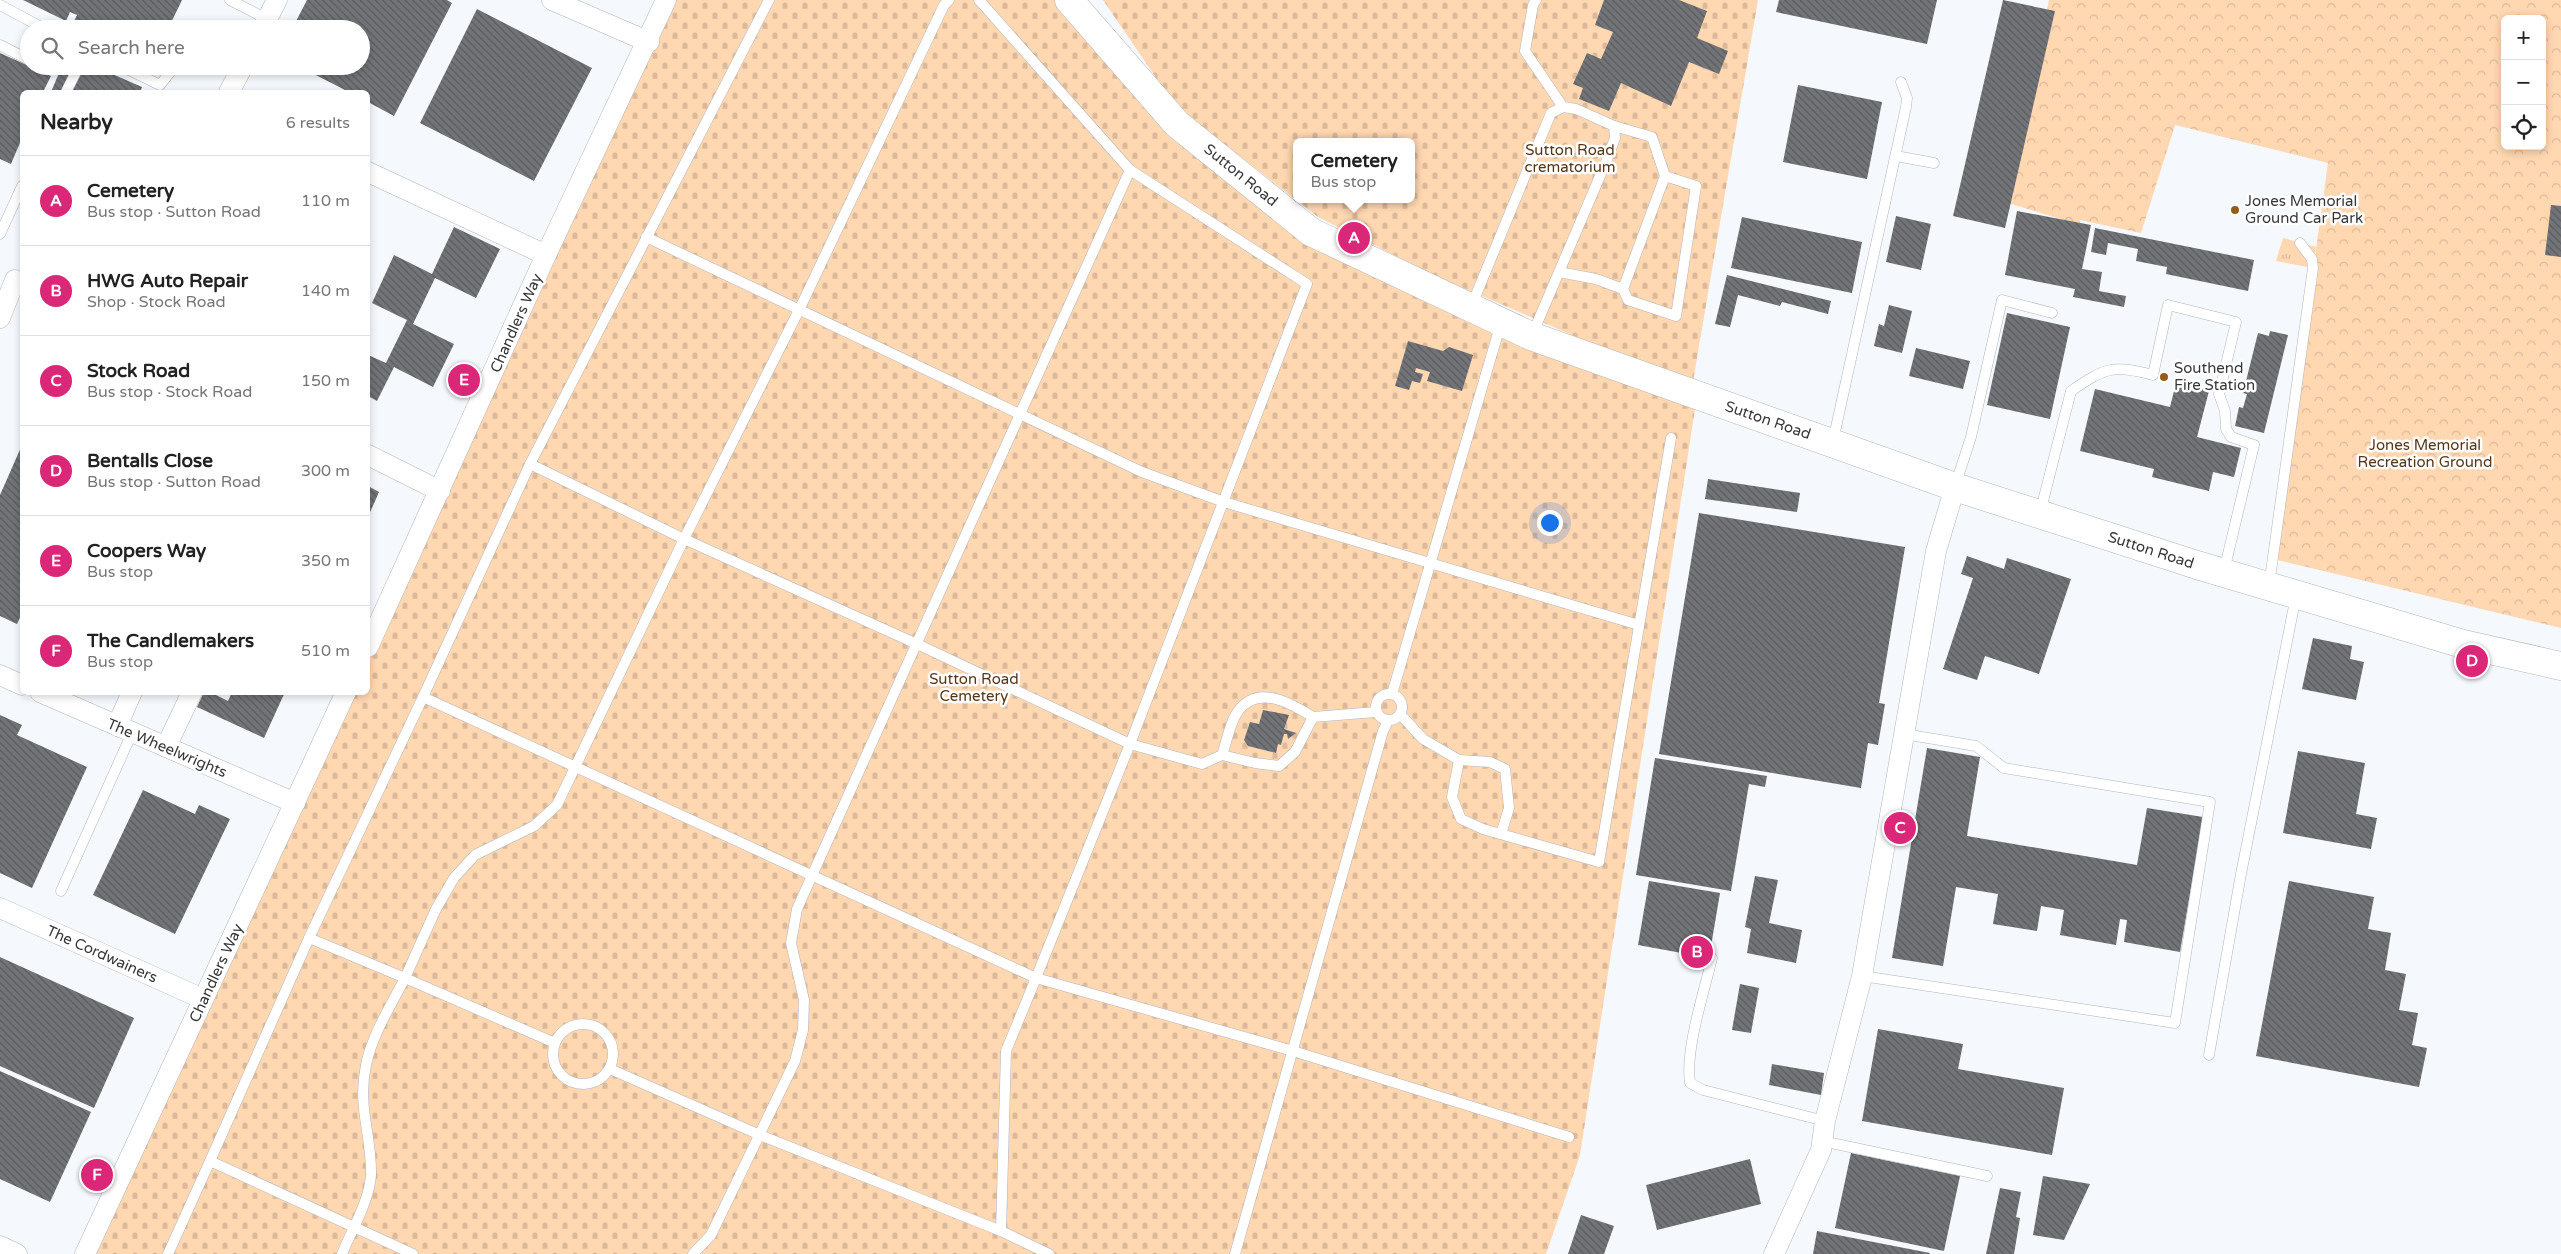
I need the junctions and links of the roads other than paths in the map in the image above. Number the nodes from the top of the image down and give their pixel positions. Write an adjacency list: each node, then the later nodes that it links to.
1 (230, 0): 12 (lane)
2 (277, 0): 13 (street)
3 (552, 0): 14 (street)
4 (666, 0): 14 (street, Chandlers Way)
5 (769, 0): 33 (lane)
6 (949, 0): 39 (lane)
7 (979, 0): 28 (lane)
8 (1069, 0): 40 (street, Sutton Road)
9 (1536, 0): 24 (lane)
10 (0, 5): 11 (lane)
11 (28, 20)
12 (259, 20)
13 (267, 20)
14 (648, 42): 35 (street, Chandlers Way)
15 (0, 45): 16 (lane)
16 (20, 55)
17 (74, 75): 22 (lane)
18 (139, 75): 19 (lane)
19 (168, 75)
20 (238, 75): 23 (street)
21 (1901, 82): 26 (lane)
22 (67, 90)
23 (230, 90)
24 (1563, 107): 25 (lane); 40 (lane)
25 (1614, 126): 30 (lane); 36 (lane)
26 (1896, 156): 27 (lane); 47 (lane)
27 (1934, 163)
28 (1130, 170): 45 (lane); 52 (lane)
29 (370, 173): 35 (street)
30 (1665, 176): 38 (lane); 38 (lane)
31 (20, 190): 32 (lane)
32 (0, 234)
33 (646, 237): 39 (lane); 49 (lane)
34 (2300, 243): 57 (lane)
35 (546, 255): 51 (street, Chandlers Way)
36 (1559, 272): 38 (lane); 44 (lane)
37 (12, 279): 42 (street)
38 (1622, 289)
39 (800, 308): 45 (lane); 54 (lane)
40 (1471, 308): 43 (street, Sutton Road)
41 (2052, 314): 50 (lane)
42 (0, 318)
43 (1501, 322): 44 (street, Sutton Road); 55 (lane)
44 (1531, 336): 47 (street, Sutton Road)
45 (1020, 412): 52 (lane); 61 (lane)
46 (1671, 438): 59 (lane)
47 (1833, 442): 50 (street, Sutton Road)
48 (370, 457): 51 (street)
49 (530, 464): 54 (lane); 70 (lane)
50 (1955, 487): 53 (street, Sutton Road); 76 (street)
51 (440, 491): 60 (street, Chandlers Way)
52 (1224, 502): 55 (lane); 77 (lane)
53 (2040, 514): 56 (street, Sutton Road); 56 (lane)
54 (684, 539): 61 (lane); 81 (lane)
55 (1431, 562): 59 (lane); 65 (lane)
56 (2224, 573): 57 (street, Sutton Road)
57 (2269, 587): 58 (street, Sutton Road)
58 (2296, 595): 62 (street, Sutton Road); 95 (lane)
59 (1639, 625): 83 (lane)
60 (370, 643)
61 (917, 644): 77 (lane); 84 (lane)
62 (2561, 666)
63 (0, 675): 64 (street)
64 (20, 684)
65 (1392, 694): 71 (lane); 72 (lane)
66 (47, 695): 75 (street, The Wheelwrights)
67 (131, 695): 75 (street)
68 (191, 695): 78 (street)
69 (345, 695): 82 (street, Chandlers Way)
70 (423, 697): 81 (lane); 87 (lane)
71 (1376, 712): 73 (lane); 74 (lane)
72 (1400, 714): 74 (lane); 80 (lane)
73 (1313, 717): 79 (lane); 79 (lane)
74 (1388, 720): 94 (lane)
75 (124, 730): 78 (street, The Wheelwrights); 85 (lane)
76 (1904, 734): 89 (street); 89 (lane)
77 (1130, 744): 79 (lane); 91 (lane)
78 (166, 747): 82 (street, The Wheelwrights)
79 (1222, 754)
80 (1458, 760): 83 (lane); 83 (lane)
81 (575, 766): 84 (lane); 90 (lane)
82 (295, 803): 92 (street, Chandlers Way)
83 (1501, 834)
84 (811, 874): 91 (lane); 98 (lane)
85 (61, 890)
86 (0, 908): 92 (street, The Cordwainers)
87 (309, 938): 90 (lane); 101 (lane)
88 (1712, 958): 97 (lane)
89 (1862, 976): 97 (street)
90 (405, 978): 93 (lane); 103 (lane)
91 (1036, 978): 94 (lane); 104 (lane)
92 (203, 1000): 107 (street, Chandlers Way)
93 (555, 1043): 96 (lane); 96 (lane)
94 (1293, 1052): 99 (lane); 113 (lane)
95 (2209, 1055)
96 (610, 1069): 98 (lane)
97 (1825, 1121): 100 (street)
98 (760, 1135): 104 (lane); 111 (lane)
99 (1569, 1137)
100 (1822, 1141): 102 (lane); 114 (street)
101 (210, 1161): 103 (lane); 108 (lane)
102 (1987, 1176)
103 (353, 1227): 109 (lane); 110 (lane)
104 (1001, 1231): 112 (lane)
105 (0, 1246): 106 (street)
106 (17, 1254)
107 (85, 1254)
108 (168, 1254)
109 (342, 1254)
110 (412, 1254)
111 (693, 1254)
112 (1049, 1254)
113 (1235, 1254)
114 (1774, 1254)

